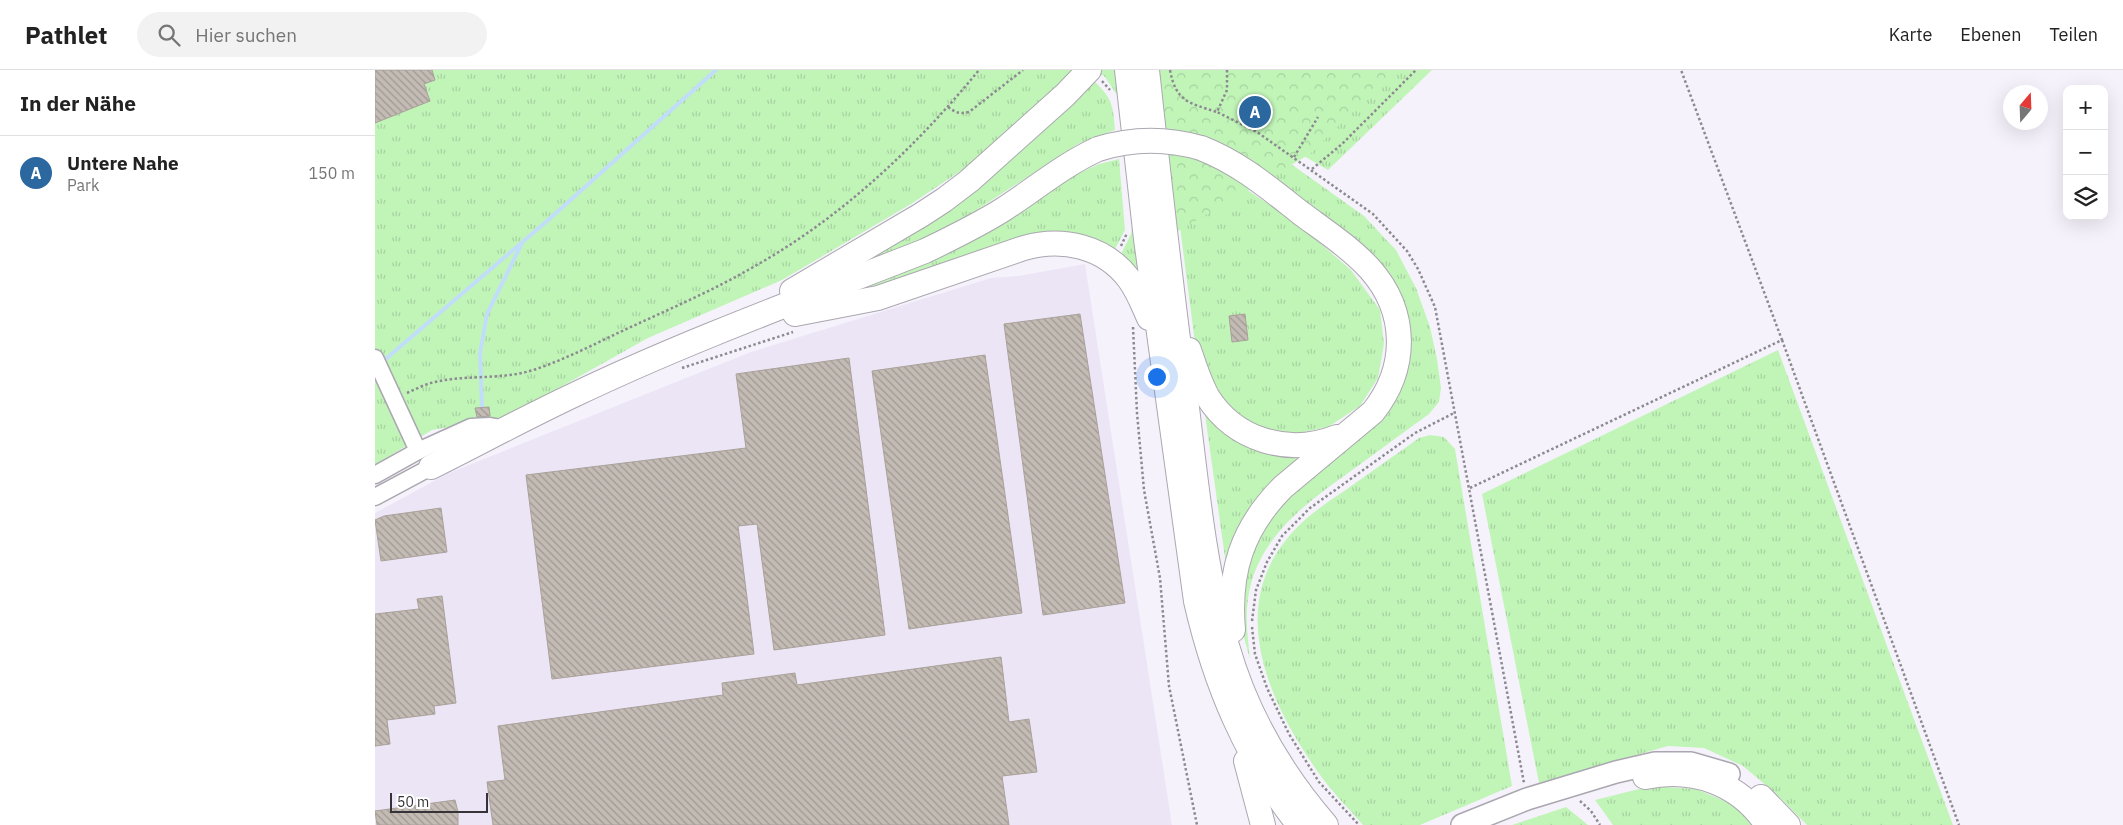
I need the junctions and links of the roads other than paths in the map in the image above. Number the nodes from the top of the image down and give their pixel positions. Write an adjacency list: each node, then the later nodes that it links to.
1 (1089, 70): 5 (highway)
2 (1127, 70): 6 (highway)
3 (1147, 70): 4 (highway)
4 (1174, 310): 8 (highway); 12 (highway)
5 (728, 328): 6 (highway); 8 (highway, bridge); 9 (highway)
6 (1159, 340): 13 (highway)
7 (375, 358): 9 (street)
8 (1364, 421): 12 (highway)
9 (424, 459): 10 (street); 11 (street)
10 (375, 476)
11 (375, 497)
12 (1238, 679): 18 (highway)
13 (1237, 728): 16 (highway); 17 (highway)
14 (1729, 774): 19 (main road); 22 (highway)
15 (1645, 777): 20 (main road); 21 (highway)
16 (1263, 825)
17 (1299, 825)
18 (1326, 825)
19 (1462, 825)
20 (1471, 825)
21 (1767, 825)
22 (1788, 825)

